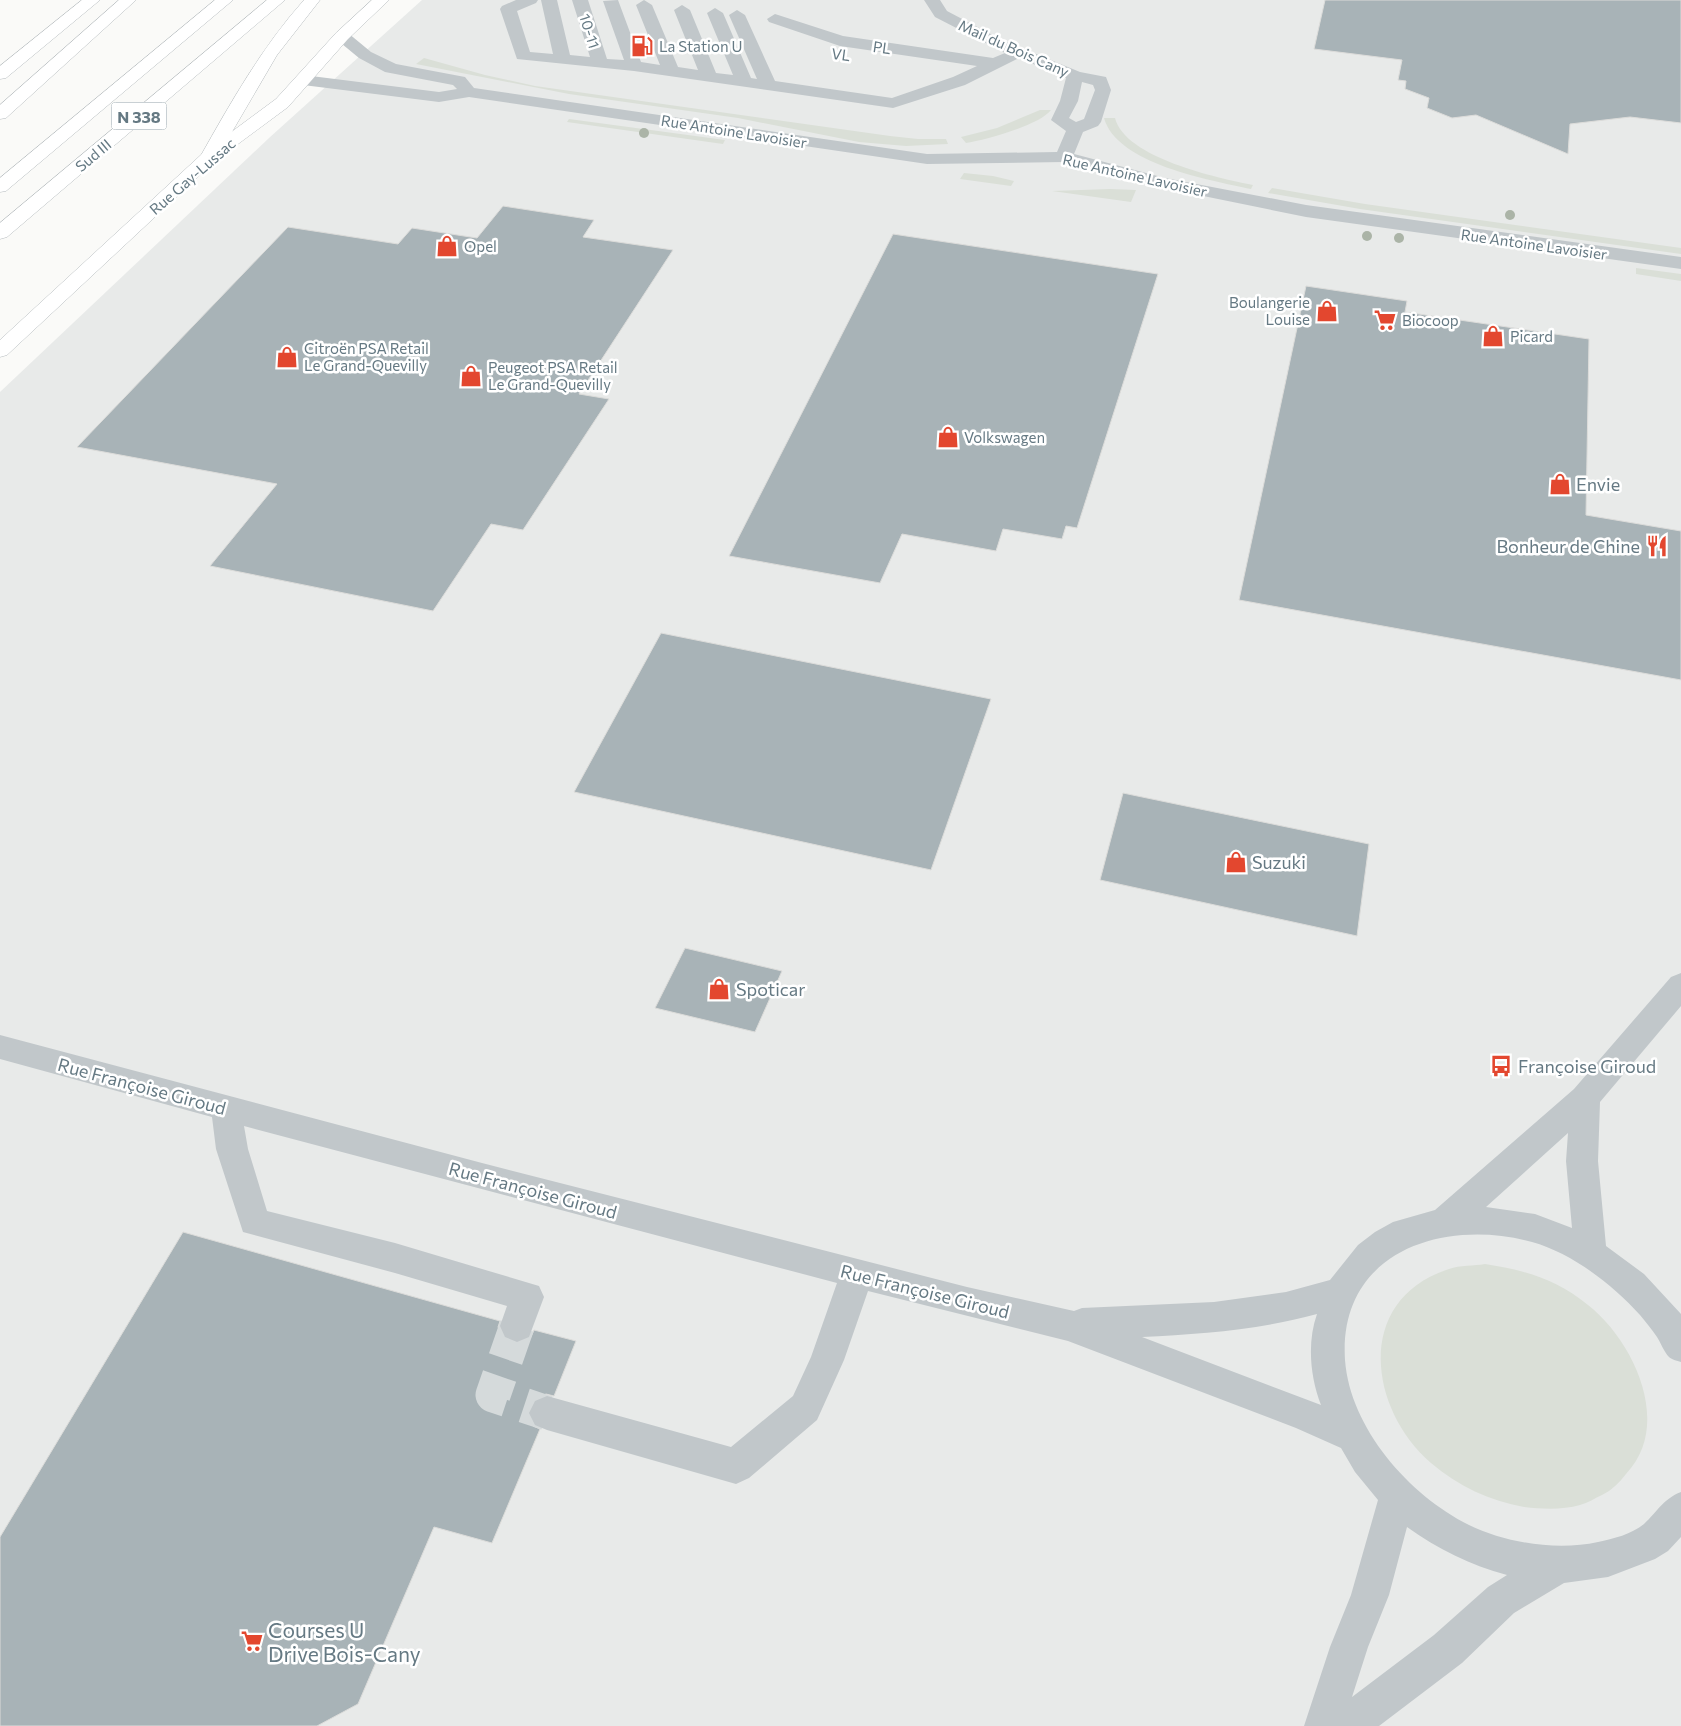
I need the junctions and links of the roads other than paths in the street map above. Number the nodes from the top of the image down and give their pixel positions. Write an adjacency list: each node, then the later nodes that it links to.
1 (92, 0): 25 (main road)
2 (128, 0): 32 (main road)
3 (226, 0): 36 (main road, Sud III / N 338)
4 (277, 0): 37 (main road, Sud III / N 338)
5 (312, 0): 34 (main road)
6 (381, 0): 17 (main road, Rue Gay-Lussac)
7 (530, 0): 19 (street)
8 (549, 0): 19 (street)
9 (580, 0): 20 (street, 10-11)
10 (932, 0): 18 (street, Mail du Bois Cany)
11 (611, 1): 22 (street)
12 (644, 5): 23 (street)
13 (682, 10): 27 (street)
14 (715, 13): 29 (street)
15 (737, 15): 30 (street)
16 (775, 19): 21 (street, PL); 24 (street, VL)
17 (342, 36): 28 (main road, Rue Gay-Lussac); 31 (street, Rue Antoine Lavoisier)
18 (1019, 52): 21 (street); 26 (street, Mail du Bois Cany)
19 (562, 58): 20 (street)
20 (600, 62): 22 (street)
21 (992, 63): 24 (street)
22 (634, 66): 23 (street)
23 (671, 72): 27 (street)
24 (976, 72): 30 (street)
25 (0, 74)
26 (1075, 76): 33 (street, Mail du Bois Cany); 33 (street, Mail du Bois Cany)
27 (709, 77): 29 (street)
28 (303, 80): 31 (street, Rue Antoine Lavoisier); 34 (main road, Rue Gay-Lussac)
29 (744, 82): 30 (street)
30 (769, 86)
31 (469, 92): 35 (street, Rue Antoine Lavoisier)
32 (0, 114)
33 (1076, 129): 35 (street, Mail du Bois Cany)
34 (209, 157): 39 (main road, Rue Gay-Lussac)
35 (1064, 157): 38 (street, Rue Antoine Lavoisier)
36 (0, 187)
37 (0, 233)
38 (1681, 264)
39 (0, 351)
40 (1681, 985): 42 (street)
41 (0, 1047): 43 (street, Rue Françoise Giroud)
42 (1585, 1098): 44 (street); 45 (street)
43 (226, 1109): 46 (street, Rue Françoise Giroud); 49 (street)
44 (1444, 1221): 45 (street); 47 (street)
45 (1590, 1253): 50 (street)
46 (857, 1274): 48 (street, Rue Françoise Giroud); 51 (street)
47 (1341, 1292): 48 (street, Rue Françoise Giroud); 52 (street)
48 (1068, 1325): 52 (street, Rue Françoise Giroud)
49 (516, 1326)
50 (1681, 1346)
51 (546, 1413)
52 (1351, 1435): 53 (street)
53 (1397, 1496): 55 (street); 56 (street)
54 (1681, 1510): 55 (street)
55 (1556, 1566): 57 (street)
56 (1324, 1726)
57 (1347, 1726)

